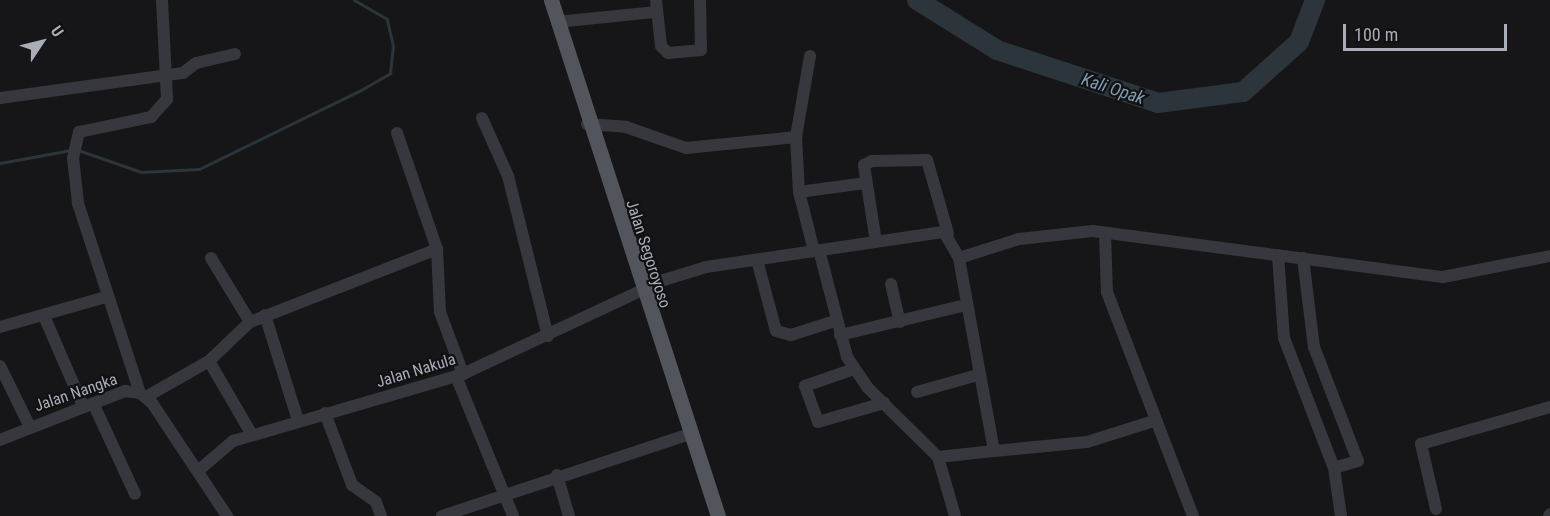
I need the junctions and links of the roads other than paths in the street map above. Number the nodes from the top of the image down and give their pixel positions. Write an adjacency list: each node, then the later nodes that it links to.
1 (162, 0): 8 (street)
2 (551, 0): 5 (main road, Jalan Segoroyoso)
3 (700, 0): 4 (street)
4 (656, 6): 5 (street)
5 (557, 22): 11 (main road, Jalan Segoroyoso)
6 (235, 54): 8 (street)
7 (810, 56): 13 (street)
8 (168, 76): 9 (street); 29 (street)
9 (0, 98)
10 (482, 118): 38 (street)
11 (587, 124): 13 (street); 28 (main road, Jalan Segoroyoso)
12 (397, 133): 19 (street)
13 (796, 137): 15 (street)
14 (866, 183): 15 (street); 16 (street); 18 (street)
15 (800, 192): 20 (street)
16 (948, 233): 18 (street, Jalan Nakula); 24 (street)
17 (1105, 233): 21 (street); 24 (street); 51 (street)
18 (876, 242): 20 (street, Jalan Nakula)
19 (437, 249): 31 (street); 42 (street)
20 (817, 250): 26 (street, Jalan Nakula); 33 (street)
21 (1278, 255): 25 (street); 58 (street)
22 (1550, 256): 25 (street)
23 (211, 258): 34 (street)
24 (959, 258): 30 (street)
25 (1303, 258): 58 (street)
26 (757, 260): 28 (street, Jalan Nakula); 33 (street)
27 (891, 284): 35 (street)
28 (642, 295): 38 (street, Jalan Nakula); 53 (main road, Jalan Segoroyoso)
29 (106, 297): 32 (street); 45 (street)
30 (966, 305): 35 (street); 43 (street)
31 (265, 315): 34 (street); 50 (street)
32 (44, 316): 36 (street); 47 (street)
33 (835, 321): 37 (street)
34 (250, 322): 39 (street)
35 (900, 322): 37 (street)
36 (0, 327)
37 (840, 335): 41 (street)
38 (548, 336): 42 (street, Jalan Nakula)
39 (209, 362): 45 (street); 54 (street)
40 (0, 366): 52 (street)
41 (854, 369): 46 (street); 46 (street)
42 (460, 375): 49 (street, Jalan Nakula); 61 (street)
43 (978, 375): 44 (street); 56 (street)
44 (916, 392)
45 (143, 395): 47 (street, Jalan Nangka); 59 (street)
46 (884, 403): 57 (street)
47 (88, 405): 52 (street, Jalan Nangka); 62 (street)
48 (1550, 407): 63 (street)
49 (325, 413): 50 (street, Jalan Nakula); 65 (street)
50 (298, 420): 54 (street, Jalan Nakula)
51 (1154, 421): 56 (street); 71 (street)
52 (30, 426): 55 (street, Jalan Nangka)
53 (690, 434): 60 (street); 69 (main road, Jalan Segoroyoso)
54 (252, 435): 59 (street, Jalan Nakula)
55 (0, 440)
56 (994, 451): 57 (street)
57 (938, 457): 70 (street)
58 (1334, 468): 72 (street)
59 (199, 470): 64 (street)
60 (557, 475): 61 (street); 68 (street)
61 (503, 493): 66 (street); 67 (street)
62 (135, 494)
63 (1436, 509)
64 (227, 516)
65 (381, 516)
66 (442, 516)
67 (513, 516)
68 (569, 516)
69 (718, 516)
70 (955, 516)
71 (1193, 516)
72 (1341, 516)

